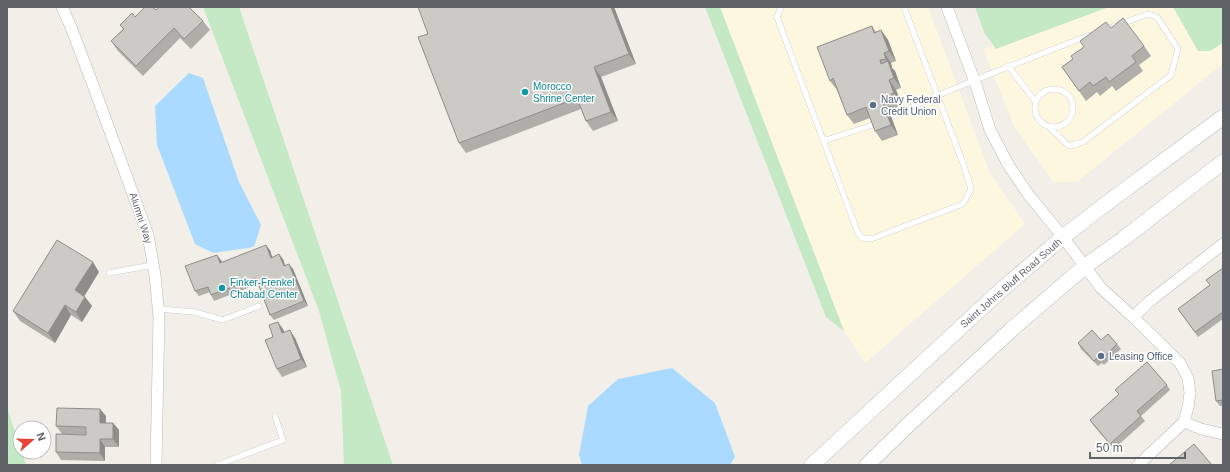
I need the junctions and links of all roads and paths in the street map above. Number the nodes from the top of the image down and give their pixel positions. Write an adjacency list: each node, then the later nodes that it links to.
1 (62, 7): 17 (street, Alumni Way)
2 (781, 7): 13 (lane)
3 (904, 7): 7 (lane)
4 (947, 7): 6 (street)
5 (1008, 66): 6 (lane); 8 (lane); 12 (lane)
6 (974, 82): 7 (lane); 15 (street)
7 (938, 95): 9 (lane); 13 (lane)
8 (1036, 102): 12 (lane); 12 (lane)
9 (891, 117)
10 (1223, 117): 15 (main road, Saint Johns Bluff Road South)
11 (876, 124): 13 (lane)
12 (1048, 126)
13 (823, 141)
14 (1223, 162): 18 (main road)
15 (1063, 237): 18 (street); 28 (main road, Saint Johns Bluff Road South)
16 (1223, 244): 22 (street)
17 (153, 264): 19 (lane); 21 (street, Alumni Way)
18 (1084, 267): 22 (street); 29 (main road)
19 (109, 273)
20 (259, 306): 21 (lane)
21 (159, 309): 26 (street, Alumni Way)
22 (1133, 317): 24 (street)
23 (275, 416): 27 (lane)
24 (1184, 422): 25 (street); 30 (street)
25 (1223, 434)
26 (156, 465)
27 (217, 465)
28 (812, 465)
29 (867, 465)
30 (1138, 465)

